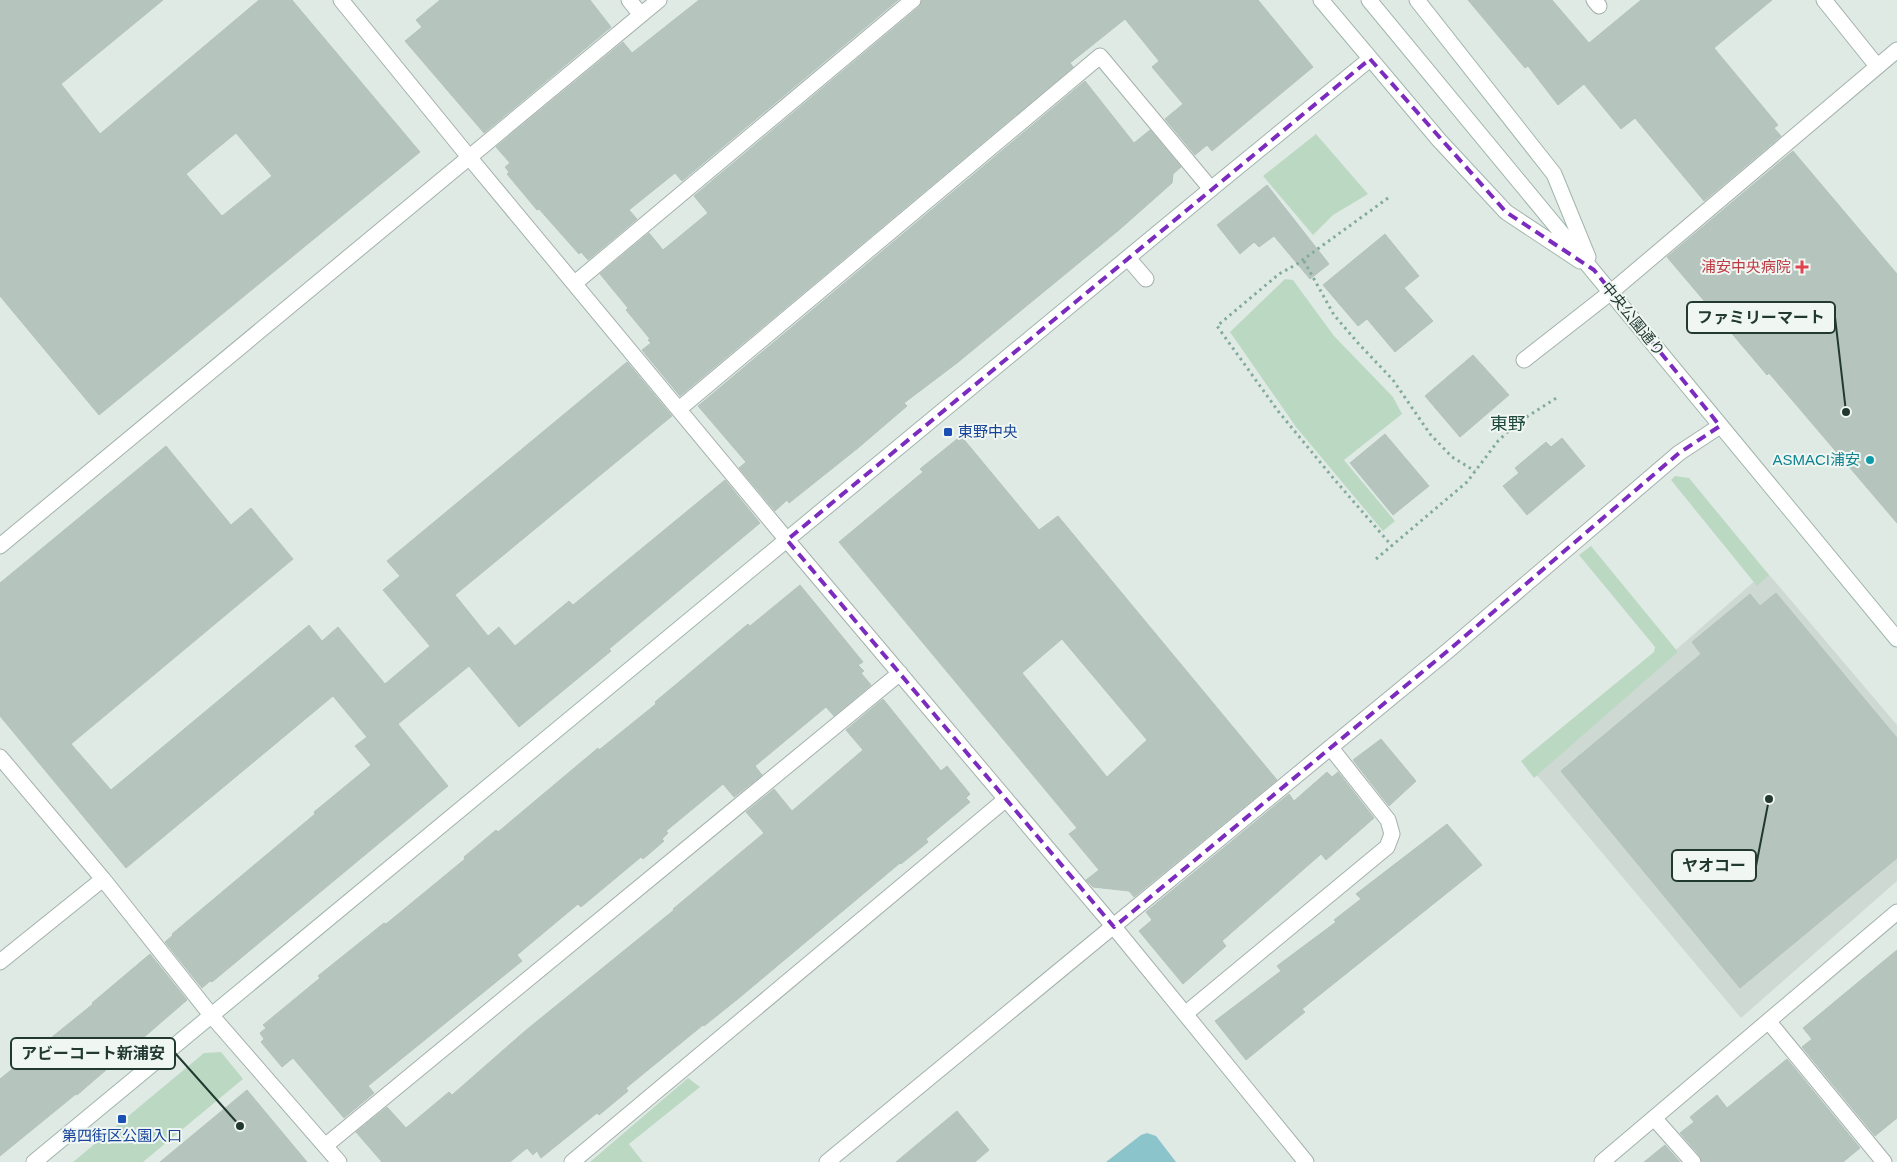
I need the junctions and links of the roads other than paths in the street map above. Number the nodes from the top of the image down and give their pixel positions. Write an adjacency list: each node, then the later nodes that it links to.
1 (342, 0): 13 (street)
2 (629, 0): 9 (street)
3 (659, 0): 9 (street)
4 (913, 0): 18 (street)
5 (1321, 0): 11 (street)
6 (1369, 0): 16 (street, 中央公園通り)
7 (1417, 0): 16 (street)
8 (1824, 0): 12 (street)
9 (641, 15): 13 (street)
10 (1897, 50): 12 (street)
11 (1370, 59): 14 (street); 16 (street)
12 (1877, 66): 19 (street)
13 (469, 157): 18 (street); 24 (street)
14 (1211, 189): 15 (street); 21 (street)
15 (1128, 258): 17 (street); 23 (street)
16 (1594, 270): 19 (street, 中央公園通り)
17 (1146, 279)
18 (575, 283): 21 (street)
19 (1612, 292): 20 (street); 22 (street, 中央公園通り)
20 (1524, 360)
21 (679, 409): 23 (street)
22 (1720, 426): 25 (street, 中央公園通り); 27 (street)
23 (787, 540): 26 (street); 35 (street)
24 (0, 546)
25 (1897, 639)
26 (900, 673): 29 (street); 38 (street)
27 (1331, 748): 32 (street); 34 (street)
28 (0, 756): 30 (street)
29 (1006, 799): 32 (street); 41 (street)
30 (103, 879): 33 (street); 35 (street)
31 (1897, 912): 36 (street)
32 (1114, 927): 34 (street); 42 (street)
33 (0, 962)
34 (1185, 1014): 43 (street)
35 (211, 1015): 38 (street); 39 (street)
36 (1769, 1022): 37 (street); 46 (street)
37 (1654, 1118): 44 (street); 45 (street)
38 (325, 1146): 40 (street)
39 (34, 1162)
40 (339, 1162)
41 (572, 1162)
42 (827, 1162)
43 (1306, 1162)
44 (1602, 1162)
45 (1693, 1162)
46 (1884, 1162)

